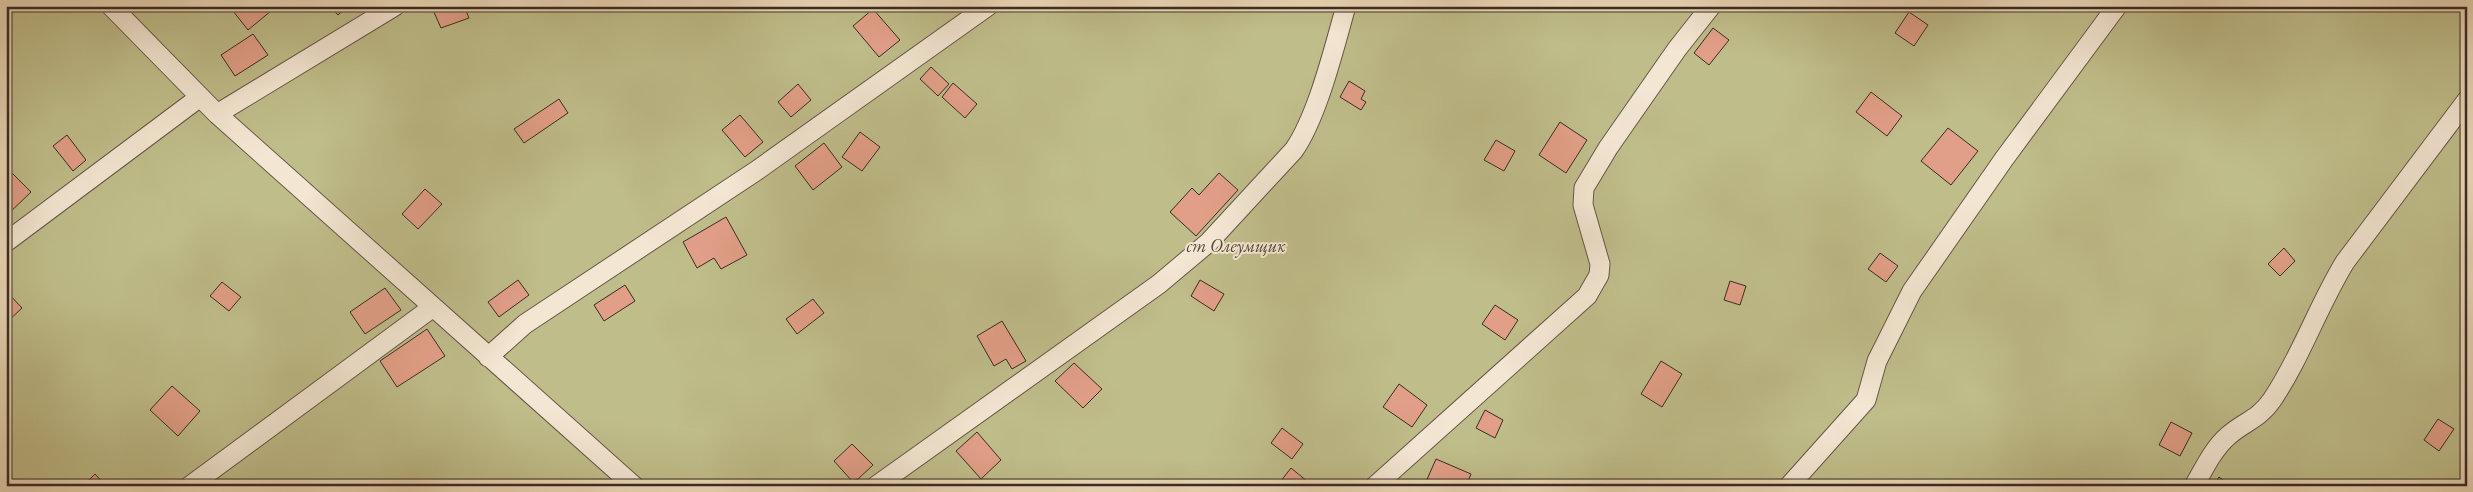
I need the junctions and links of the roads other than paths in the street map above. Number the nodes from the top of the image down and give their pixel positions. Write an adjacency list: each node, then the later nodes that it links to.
1 (110, 6): 7 (lane)
2 (395, 6): 9 (lane)
3 (988, 6): 12 (lane)
4 (1346, 6): 15 (lane)
5 (1711, 6): 16 (lane)
6 (2117, 6): 17 (lane)
7 (200, 97): 9 (lane); 10 (lane)
8 (2467, 100): 18 (lane)
9 (217, 114): 11 (lane)
10 (6, 242)
11 (433, 307): 12 (lane); 13 (lane)
12 (488, 357): 14 (lane)
13 (190, 486)
14 (634, 486)
15 (876, 486)
16 (1376, 486)
17 (1789, 486)
18 (2194, 486)

